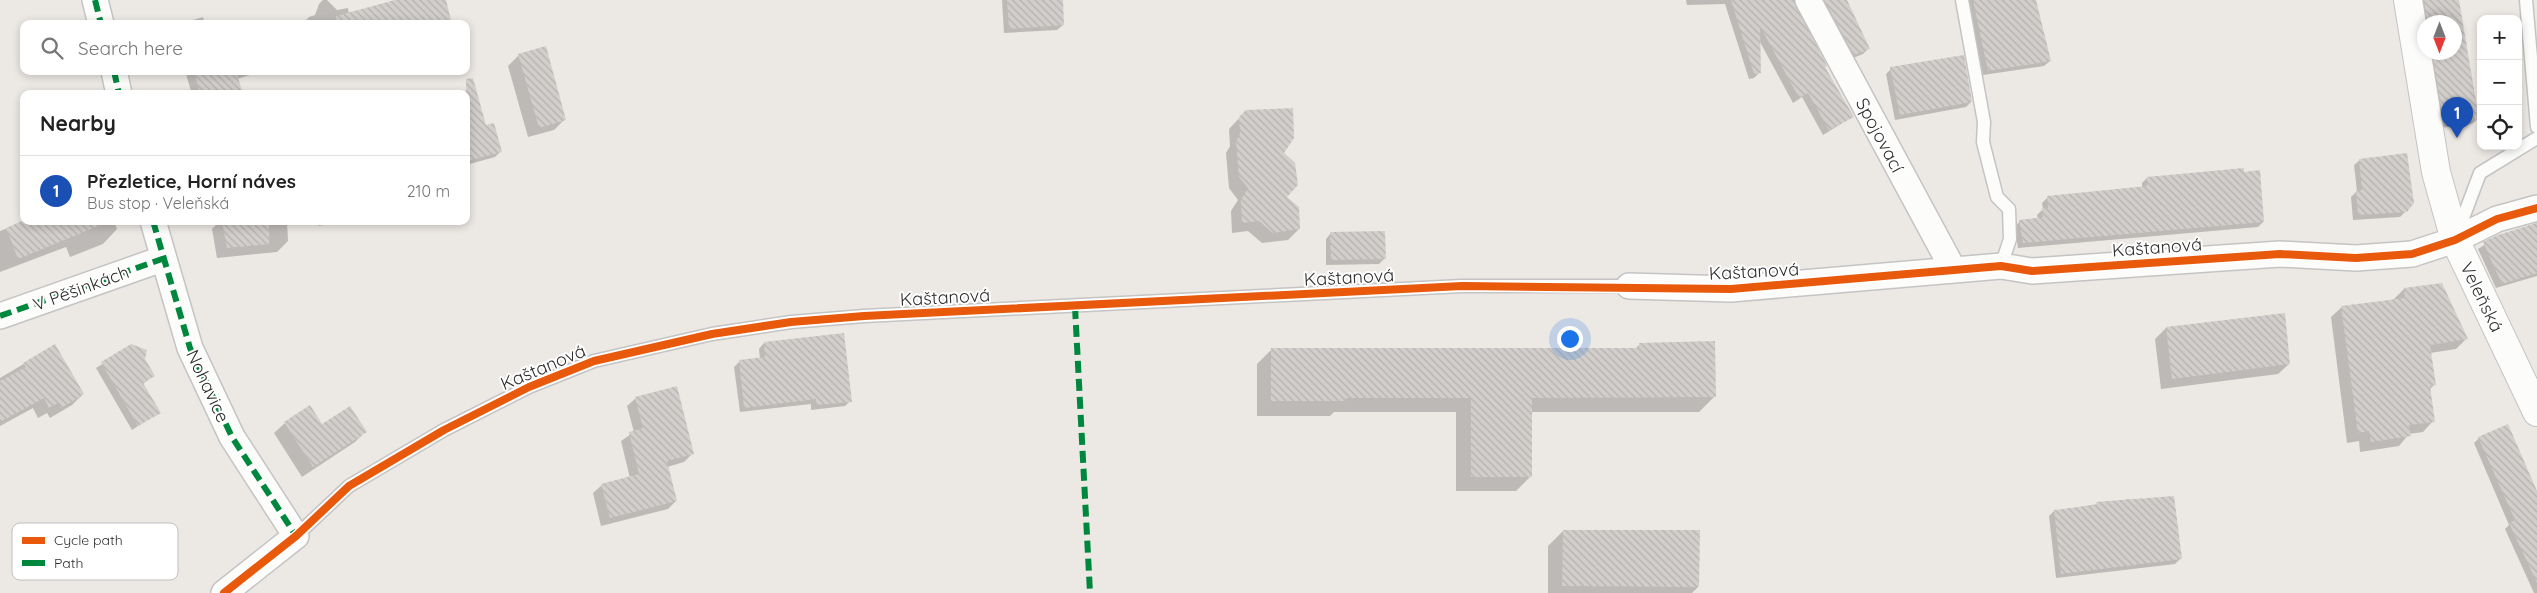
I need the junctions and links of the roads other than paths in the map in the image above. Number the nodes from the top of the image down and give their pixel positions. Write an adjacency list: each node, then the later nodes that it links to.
1 (95, 0): 6 (street)
2 (1808, 0): 16 (street, Spojovací)
3 (1962, 0): 15 (lane)
4 (2408, 0): 13 (street, Veleňská)
5 (2526, 0): 9 (lane)
6 (100, 20)
7 (115, 75): 8 (street)
8 (118, 90)
9 (2537, 127)
10 (2537, 138): 13 (lane)
11 (2537, 208): 13 (street, Kaštanová)
12 (154, 225): 14 (street, Nohavice)
13 (2455, 240): 15 (street, Kaštanová); 19 (street, Veleňská)
14 (162, 259): 18 (street, V Pěšinkách); 20 (street, Nohavice)
15 (2001, 266): 16 (street, Kaštanová)
16 (1953, 269): 17 (street, Kaštanová)
17 (1628, 286): 20 (lane, Kaštanová)
18 (0, 316)
19 (2537, 412)
20 (296, 536): 21 (street)
21 (224, 593)

